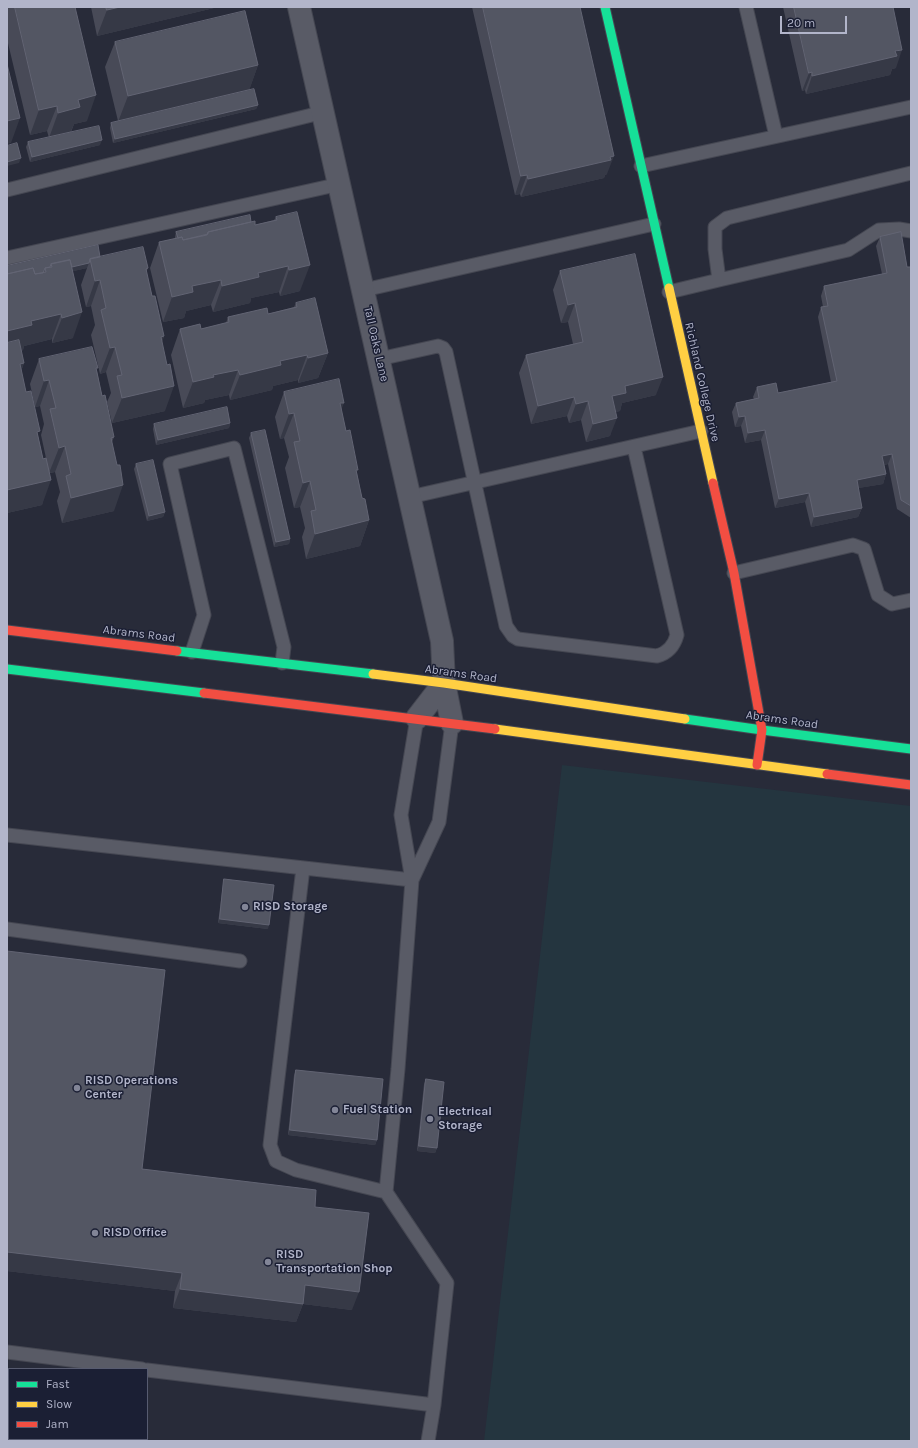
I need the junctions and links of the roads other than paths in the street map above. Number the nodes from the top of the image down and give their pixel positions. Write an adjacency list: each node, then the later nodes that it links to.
1 (299, 7): 5 (street, Tall Oaks Lane)
2 (605, 7): 7 (main road, Richland College Drive)
3 (746, 7): 6 (lane)
4 (911, 106): 6 (lane)
5 (324, 112): 9 (street, Tall Oaks Lane); 10 (lane)
6 (776, 136): 7 (lane)
7 (641, 166): 11 (main road, Richland College Drive)
8 (911, 173): 14 (lane)
9 (340, 184): 13 (lane); 15 (street, Tall Oaks Lane)
10 (7, 190)
11 (654, 224): 15 (lane); 16 (main road, Richland College Drive)
12 (911, 231): 14 (lane)
13 (7, 258)
14 (719, 280): 16 (lane)
15 (364, 290): 17 (street, Tall Oaks Lane)
16 (669, 292): 18 (main road, Richland College Drive)
17 (379, 359): 20 (lane); 21 (street, Tall Oaks Lane)
18 (701, 431): 19 (lane); 22 (main road, Richland College Drive)
19 (634, 446): 20 (lane); 20 (lane)
20 (474, 482): 21 (lane)
21 (410, 497): 28 (street, Tall Oaks Lane)
22 (734, 573): 23 (lane); 31 (main road, Richland College Drive)
23 (911, 600)
24 (7, 630): 25 (main road, Abrams Road)
25 (192, 652): 26 (main road, Abrams Road); 26 (lane)
26 (282, 663): 28 (main road, Abrams Road)
27 (7, 669): 29 (main road)
28 (444, 683): 29 (street); 30 (street, Tall Oaks Lane); 31 (main road, Abrams Road)
29 (417, 718): 30 (main road); 37 (lane)
30 (452, 723): 33 (main road); 37 (lane)
31 (762, 730): 32 (main road, Abrams Road); 33 (main road, Richland College Drive)
32 (911, 749)
33 (757, 765): 34 (main road)
34 (911, 785)
35 (7, 835): 36 (lane)
36 (303, 868): 37 (lane); 40 (lane)
37 (412, 880): 40 (lane)
38 (7, 929): 39 (lane)
39 (240, 961)
40 (386, 1192): 44 (lane)
41 (7, 1352): 42 (lane)
42 (134, 1368)
43 (148, 1370): 44 (lane)
44 (434, 1405): 45 (lane)
45 (428, 1441)

